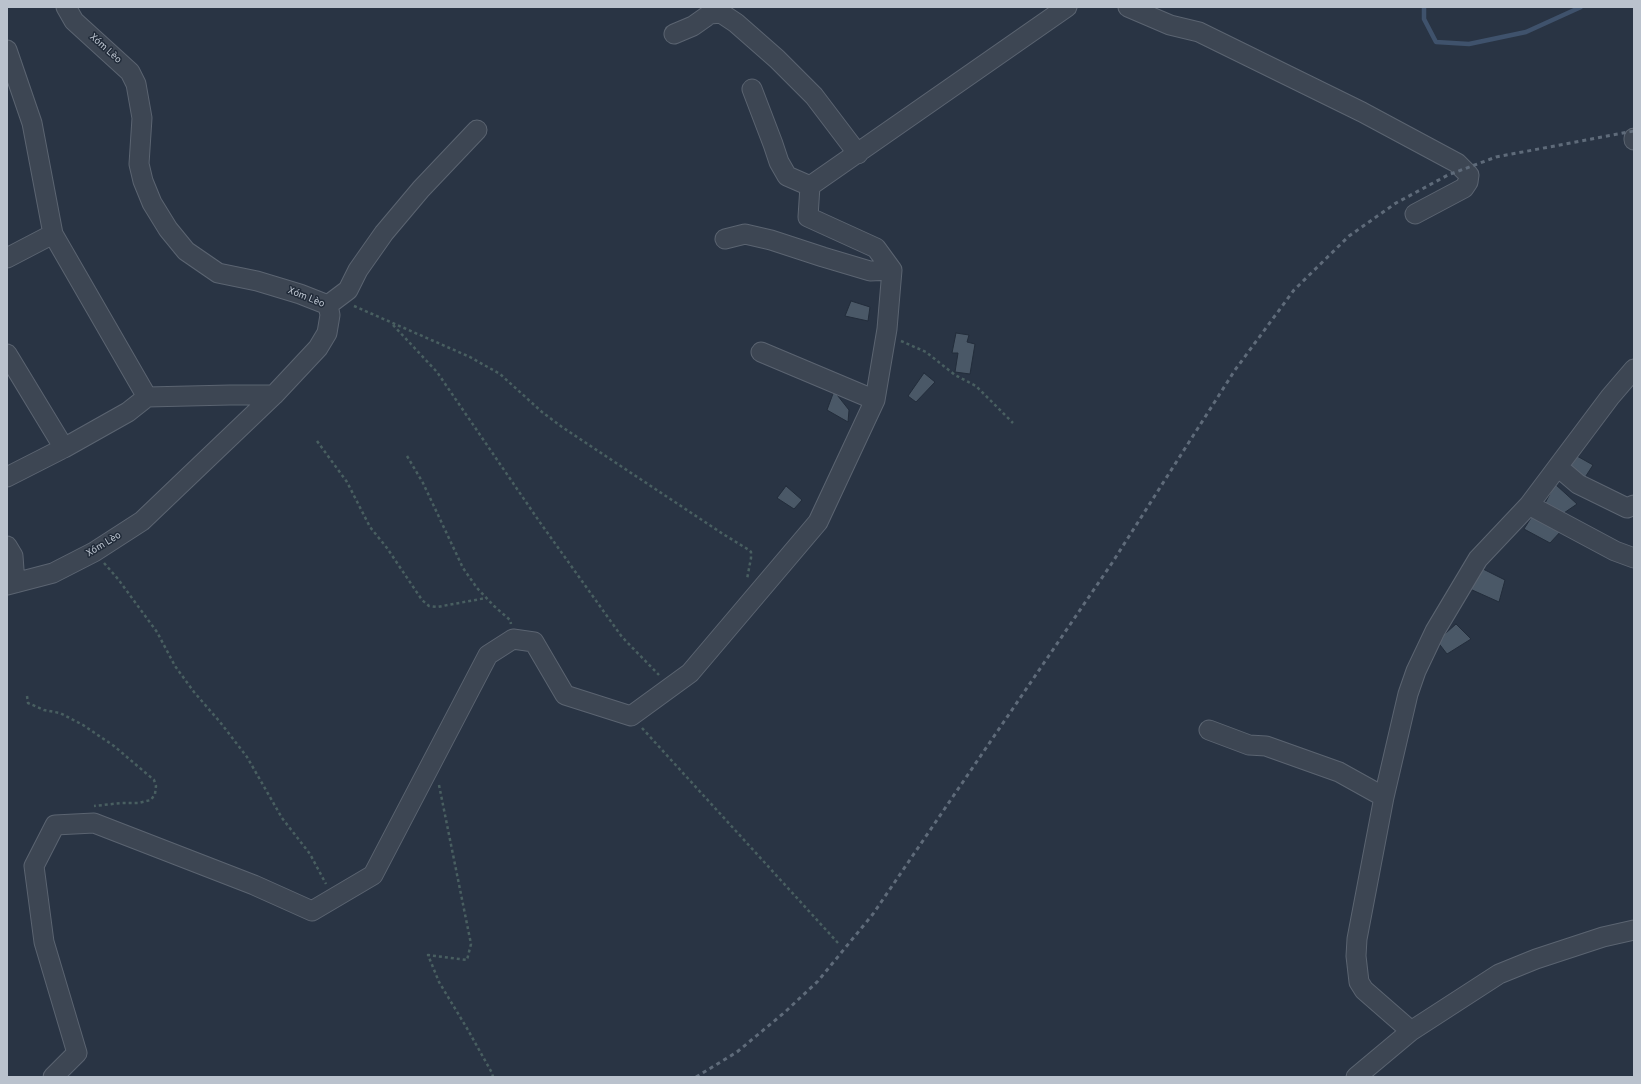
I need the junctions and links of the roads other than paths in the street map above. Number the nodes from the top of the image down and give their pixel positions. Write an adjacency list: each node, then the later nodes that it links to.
1 (66, 7): 15 (street, Xóm Lèo)
2 (1067, 7): 8 (street)
3 (1128, 7): 10 (street)
4 (674, 34): 8 (street)
5 (7, 50): 11 (street)
6 (752, 88): 9 (street)
7 (477, 130): 15 (street)
8 (858, 154): 9 (street)
9 (810, 186): 14 (street)
10 (1414, 214)
11 (53, 234): 13 (street); 20 (street)
12 (725, 239): 14 (street)
13 (7, 258)
14 (892, 270): 21 (street)
15 (333, 302): 19 (street, Xóm Lèo)
16 (761, 352): 21 (street)
17 (7, 354): 22 (street)
18 (1634, 369): 23 (street)
19 (274, 395): 20 (street); 29 (street, Xóm Lèo)
20 (147, 397): 22 (street)
21 (875, 400): 34 (street)
22 (64, 448): 24 (street)
23 (1558, 467): 25 (street); 26 (street)
24 (7, 477)
25 (1529, 505): 28 (street); 31 (street)
26 (1634, 505)
27 (7, 546): 29 (street)
28 (1634, 558)
29 (11, 584)
30 (1209, 730): 31 (street)
31 (1384, 796): 33 (street)
32 (1634, 930): 33 (street)
33 (1411, 1031): 35 (street)
34 (53, 1077)
35 (1356, 1077)

